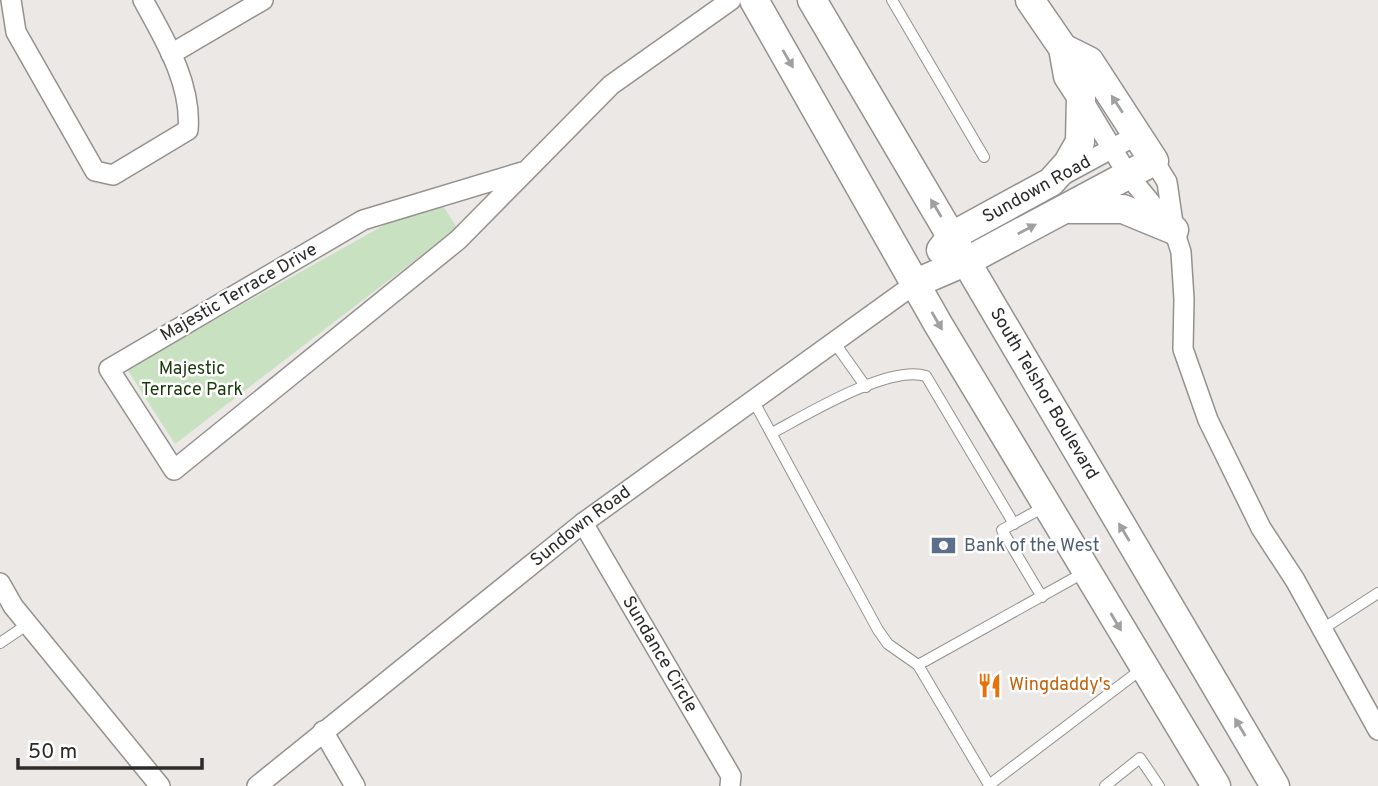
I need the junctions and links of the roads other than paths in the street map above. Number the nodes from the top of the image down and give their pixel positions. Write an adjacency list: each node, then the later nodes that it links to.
1 (11, 0): 10 (street)
2 (142, 0): 10 (street)
3 (263, 0): 10 (street)
4 (731, 0): 16 (street, Majestic Terrace Drive)
5 (754, 0): 23 (main road, one-way to 23)
6 (812, 0): 21 (main road, South Telshor Boulevard, one-way to 6)
7 (892, 0): 14 (lane)
8 (1030, 0): 9 (main road)
9 (1063, 48): 11 (main road); 12 (main road, one-way to 9)
10 (171, 54)
11 (1081, 96): 13 (street); 18 (main road)
12 (1137, 135): 13 (street, Sundown Road); 15 (main road)
13 (1112, 149): 17 (street); 18 (street, Sundown Road)
14 (984, 157)
15 (1154, 161): 17 (main road, Sundown Road); 20 (street)
16 (522, 172): 16 (street, Majestic Terrace Drive)
17 (1128, 175): 19 (main road, Sundown Road); 20 (street)
18 (1051, 182): 21 (main road, Sundown Road)
19 (1065, 209): 20 (main road); 22 (main road, Sundown Road, one-way to 19)
20 (1174, 230): 36 (street)
21 (952, 236): 22 (main road, South Telshor Boulevard); 23 (main road, Sundown Road)
22 (967, 261): 23 (main road, Sundown Road); 49 (main road, South Telshor Boulevard, one-way to 22)
23 (916, 283): 24 (street, Sundown Road); 28 (main road, one-way to 28)
24 (834, 342): 25 (lane); 26 (street, Sundown Road)
25 (866, 387): 27 (lane); 30 (lane)
26 (753, 400): 27 (lane); 29 (street, Sundown Road)
27 (772, 433): 38 (lane)
28 (1047, 505): 30 (lane); 31 (main road)
29 (583, 523): 41 (street, Sundown Road); 45 (street, Sundance Circle)
30 (1014, 524): 34 (lane)
31 (1086, 571): 34 (lane); 39 (main road, one-way to 39)
32 (0, 583): 35 (street)
33 (1378, 593): 36 (lane)
34 (1042, 597): 38 (lane)
35 (28, 624): 37 (lane); 42 (street)
36 (1321, 630): 40 (street)
37 (0, 643)
38 (918, 665): 39 (lane)
39 (1143, 668): 48 (main road)
40 (1378, 730)
41 (323, 732): 43 (street, Sundown Road); 44 (street)
42 (160, 786)
43 (257, 786)
44 (355, 786)
45 (730, 786)
46 (1105, 786): 47 (lane)
47 (1159, 786)
48 (1216, 786)
49 (1275, 786)

